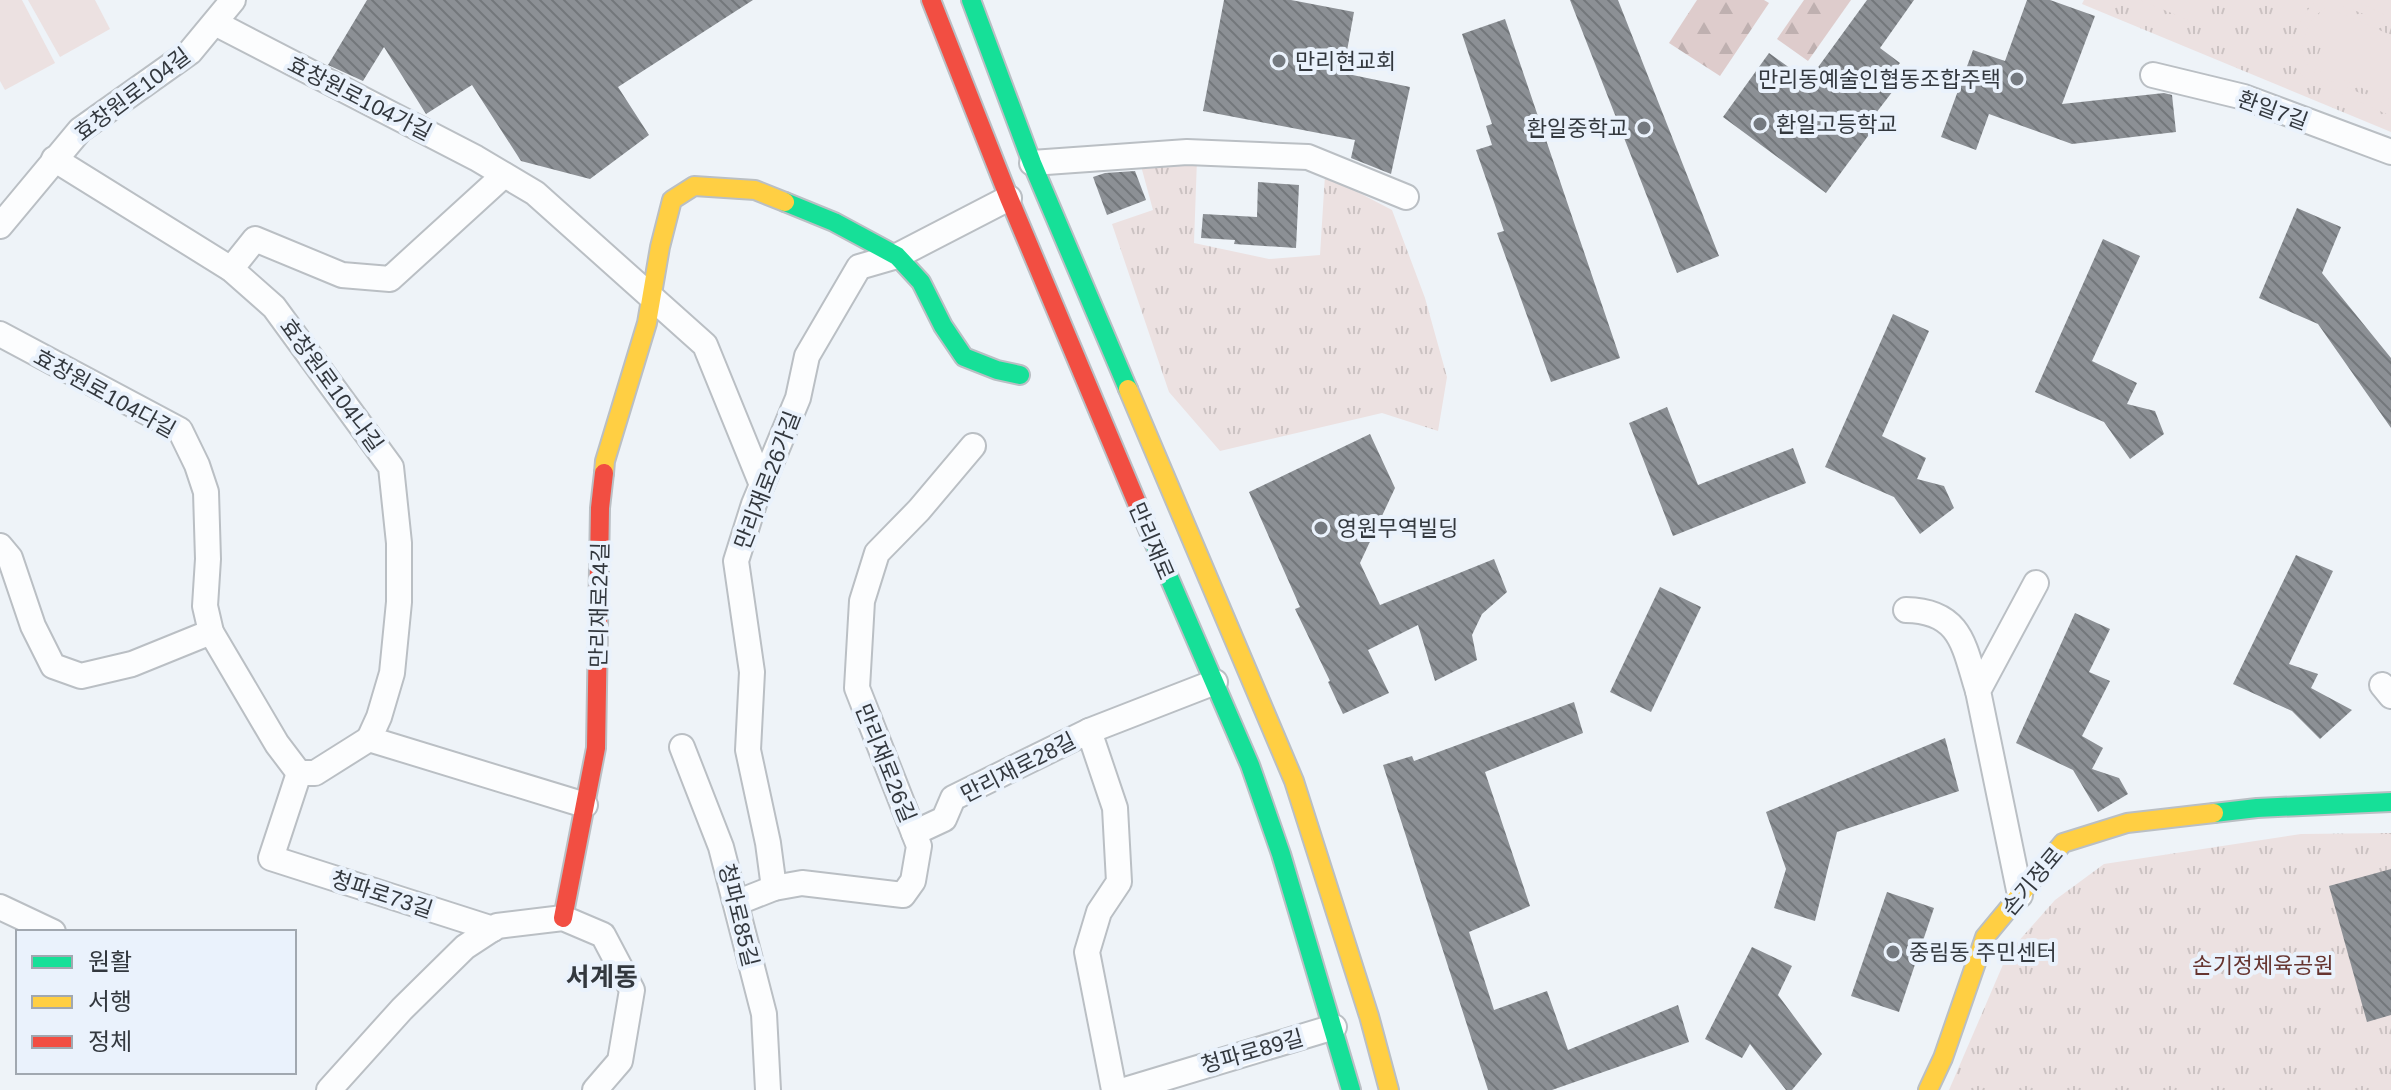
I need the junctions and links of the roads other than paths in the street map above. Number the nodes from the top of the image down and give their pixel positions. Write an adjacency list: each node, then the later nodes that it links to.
1 (233, 0): 4 (street, 효창원로104길)
2 (931, 0): 11 (main road, 만리재로)
3 (971, 0): 8 (main road, 만리재로)
4 (215, 23): 7 (street, 효창원로104길); 9 (street, 효창원로104가길)
5 (2153, 75): 6 (street, 환일7길)
6 (2391, 152)
7 (54, 159): 12 (street, 효창원로104길); 14 (street, 효창원로104나길)
8 (1032, 163): 10 (street); 41 (main road, 만리재로)
9 (504, 175): 14 (street); 15 (street, 효창원로104가길)
10 (1406, 197)
11 (1009, 198): 13 (street); 24 (main road, 만리재로)
12 (0, 226)
13 (897, 256): 15 (main road, 만리재로24길); 17 (main road, 만리재로24길); 19 (street, 만리재로26가길)
14 (231, 269): 27 (street, 효창원로104나길)
15 (652, 296): 19 (street); 31 (main road, 만리재로24길)
16 (0, 334): 23 (street, 효창원로104다길)
17 (1020, 375)
18 (973, 446): 32 (street, 만리재로26길)
19 (762, 485): 33 (street, 만리재로26가길)
20 (0, 546): 23 (street)
21 (2036, 583): 25 (street)
22 (1906, 610): 25 (street)
23 (211, 632): 29 (street, 효창원로104다길)
24 (1215, 682): 26 (street, 만리재로28길); 40 (main road, 만리재로)
25 (1978, 691): 34 (street)
26 (1089, 731): 32 (street, 만리재로28길); 46 (street, 만리재로28길)
27 (369, 739): 29 (street); 31 (street)
28 (682, 747): 35 (street, 청파로85길)
29 (299, 773): 38 (street, 청파로73길)
30 (2391, 802): 34 (main road, 손기정로)
31 (585, 805): 37 (main road, 만리재로24길)
32 (914, 833): 33 (street, 만리재로26길)
33 (774, 888): 35 (street, 만리재로26길)
34 (2020, 895): 51 (main road, 손기정로)
35 (736, 903): 45 (street, 청파로85길)
36 (0, 907): 39 (street)
37 (563, 918): 38 (street, 청파로73길); 44 (street, 청파로73길)
38 (493, 929): 43 (street, 청파로73길)
39 (49, 930)
40 (1334, 1027): 42 (street, 청파로89길); 47 (main road, 만리재로)
41 (1382, 1060): 48 (main road); 49 (main road, 만리재로); 50 (main road)
42 (1141, 1087)
43 (329, 1090)
44 (595, 1090)
45 (768, 1090)
46 (1114, 1090)
47 (1351, 1090)
48 (1382, 1090)
49 (1389, 1090)
50 (1408, 1090)
51 (1928, 1090)

